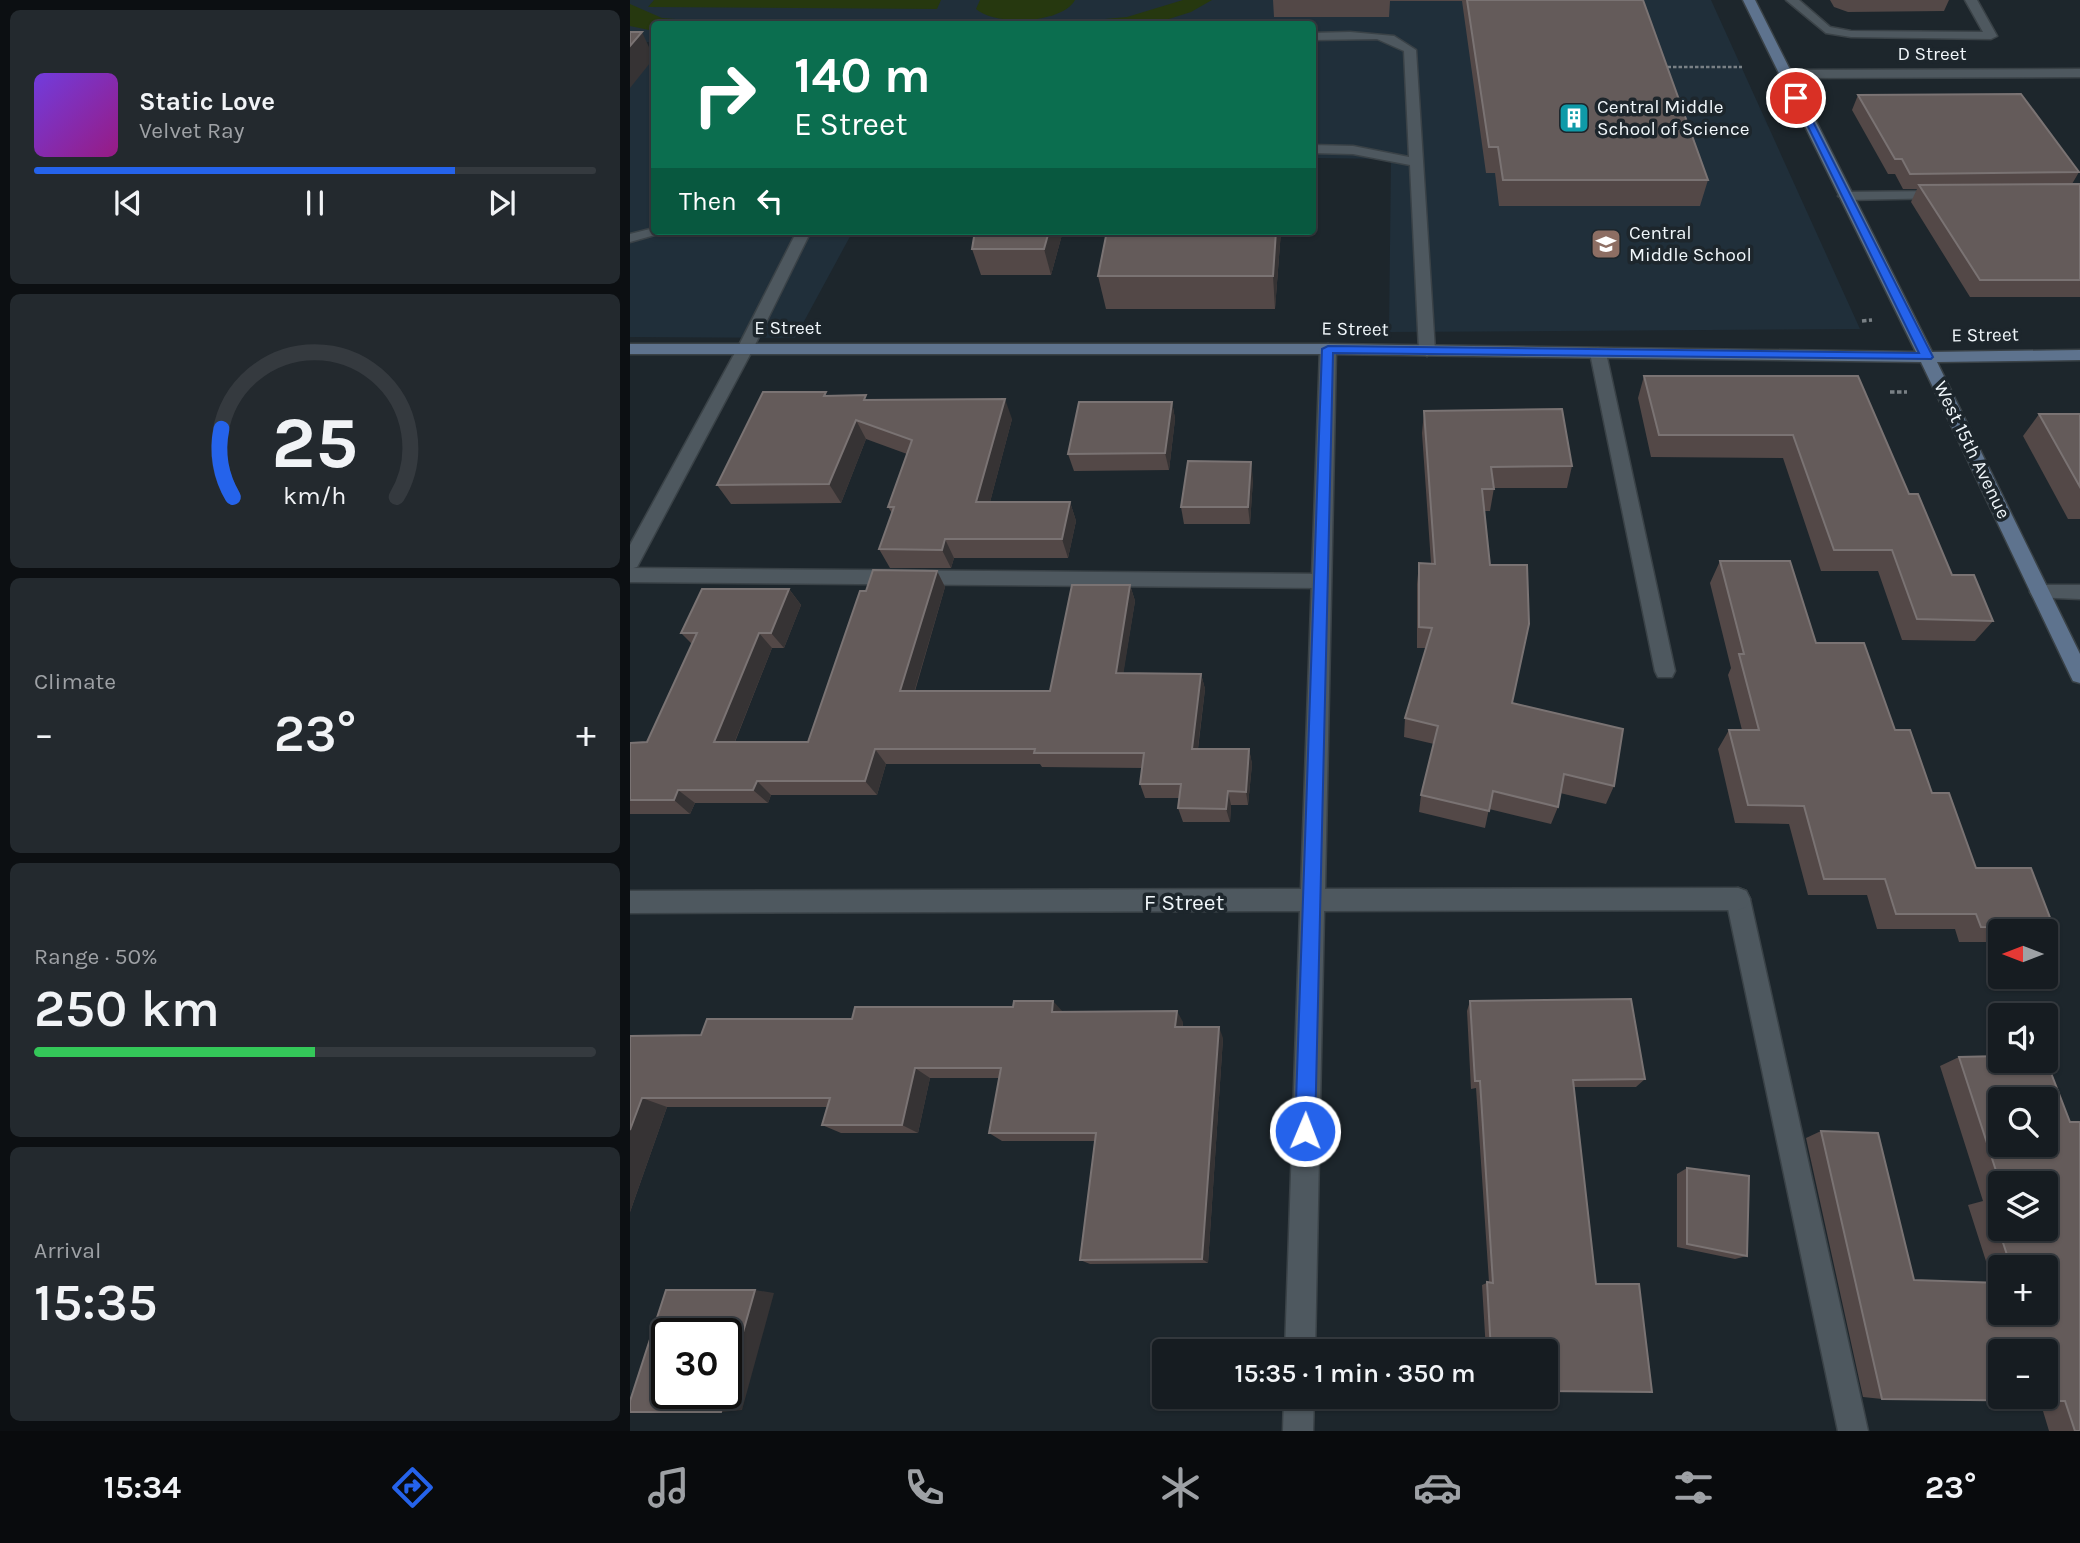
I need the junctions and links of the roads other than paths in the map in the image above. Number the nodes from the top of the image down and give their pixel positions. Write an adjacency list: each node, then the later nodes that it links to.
1 (1749, 0): 6 (main road, West 15th Avenue)
2 (1792, 0): 3 (street)
3 (1971, 0)
4 (1316, 37): 8 (street)
5 (2080, 73): 6 (street, D Street)
6 (1784, 74): 9 (main road, West 15th Avenue)
7 (1316, 149): 8 (street)
8 (1416, 162): 17 (street)
9 (1845, 195): 10 (street); 20 (main road, West 15th Avenue)
10 (1961, 195)
11 (651, 233): 13 (street)
12 (802, 235): 14 (street)
13 (630, 238)
14 (746, 348): 15 (main road, E Street); 16 (main road, E Street); 21 (street)
15 (630, 349)
16 (1328, 349): 17 (main road, E Street); 23 (street)
17 (1427, 351): 18 (main road, E Street)
18 (1598, 353): 20 (main road, E Street); 26 (street)
19 (2080, 355): 20 (main road, E Street)
20 (1927, 357): 24 (main road, West 15th Avenue)
21 (630, 562)
22 (630, 575): 23 (street)
23 (1320, 580): 29 (street)
24 (2040, 592): 25 (street); 27 (main road, West 15th Avenue)
25 (2080, 592)
26 (1665, 671)
27 (2080, 675)
28 (630, 902): 29 (street, F Street)
29 (1310, 902): 30 (street); 33 (street, F Street)
30 (1300, 1339)
31 (1299, 1409): 32 (street)
32 (1298, 1431)
33 (1853, 1431)

